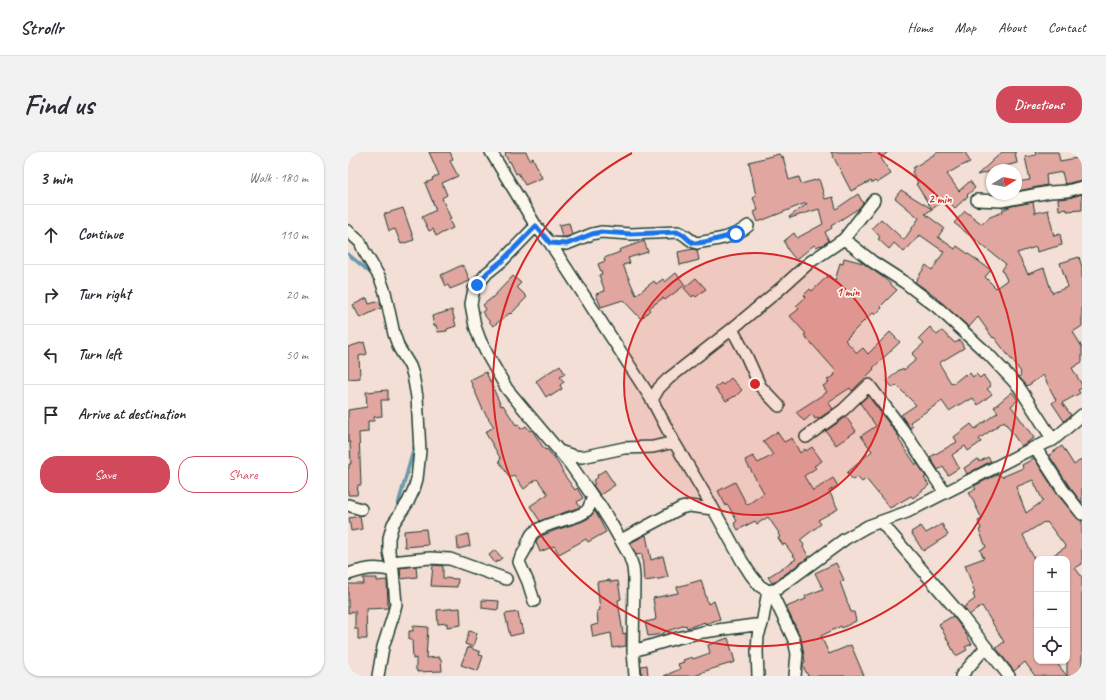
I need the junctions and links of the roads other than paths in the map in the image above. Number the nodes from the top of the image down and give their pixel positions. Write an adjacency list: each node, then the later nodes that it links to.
1 (492, 152): 5 (street)
2 (1082, 187): 4 (street)
3 (874, 200): 8 (street)
4 (977, 200)
5 (536, 226): 9 (street); 18 (street)
6 (748, 226): 9 (street)
7 (350, 237): 27 (street)
8 (844, 239): 10 (street); 15 (street)
9 (550, 243): 11 (street)
10 (732, 329): 11 (street); 12 (street)
11 (652, 400): 16 (street)
12 (779, 406)
13 (1082, 415): 15 (street)
14 (806, 437): 19 (street)
15 (1052, 440): 17 (street)
16 (674, 442): 18 (street); 23 (street)
17 (1035, 447): 19 (street); 24 (street)
18 (558, 450): 20 (street)
19 (945, 493): 25 (street)
20 (593, 497): 26 (street); 31 (street)
21 (348, 505): 22 (street)
22 (361, 509)
23 (713, 509): 26 (street); 30 (street)
24 (1082, 514)
25 (881, 522): 30 (street); 33 (street)
26 (621, 540): 34 (street)
27 (392, 567): 28 (street); 29 (street); 35 (street)
28 (348, 574)
29 (506, 580)
30 (770, 591): 32 (street); 38 (street)
31 (534, 601)
32 (762, 624): 34 (street); 37 (street)
33 (986, 647): 39 (street); 40 (street)
34 (633, 651): 36 (street)
35 (378, 676)
36 (635, 676)
37 (758, 676)
38 (795, 676)
39 (961, 676)
40 (1009, 676)

